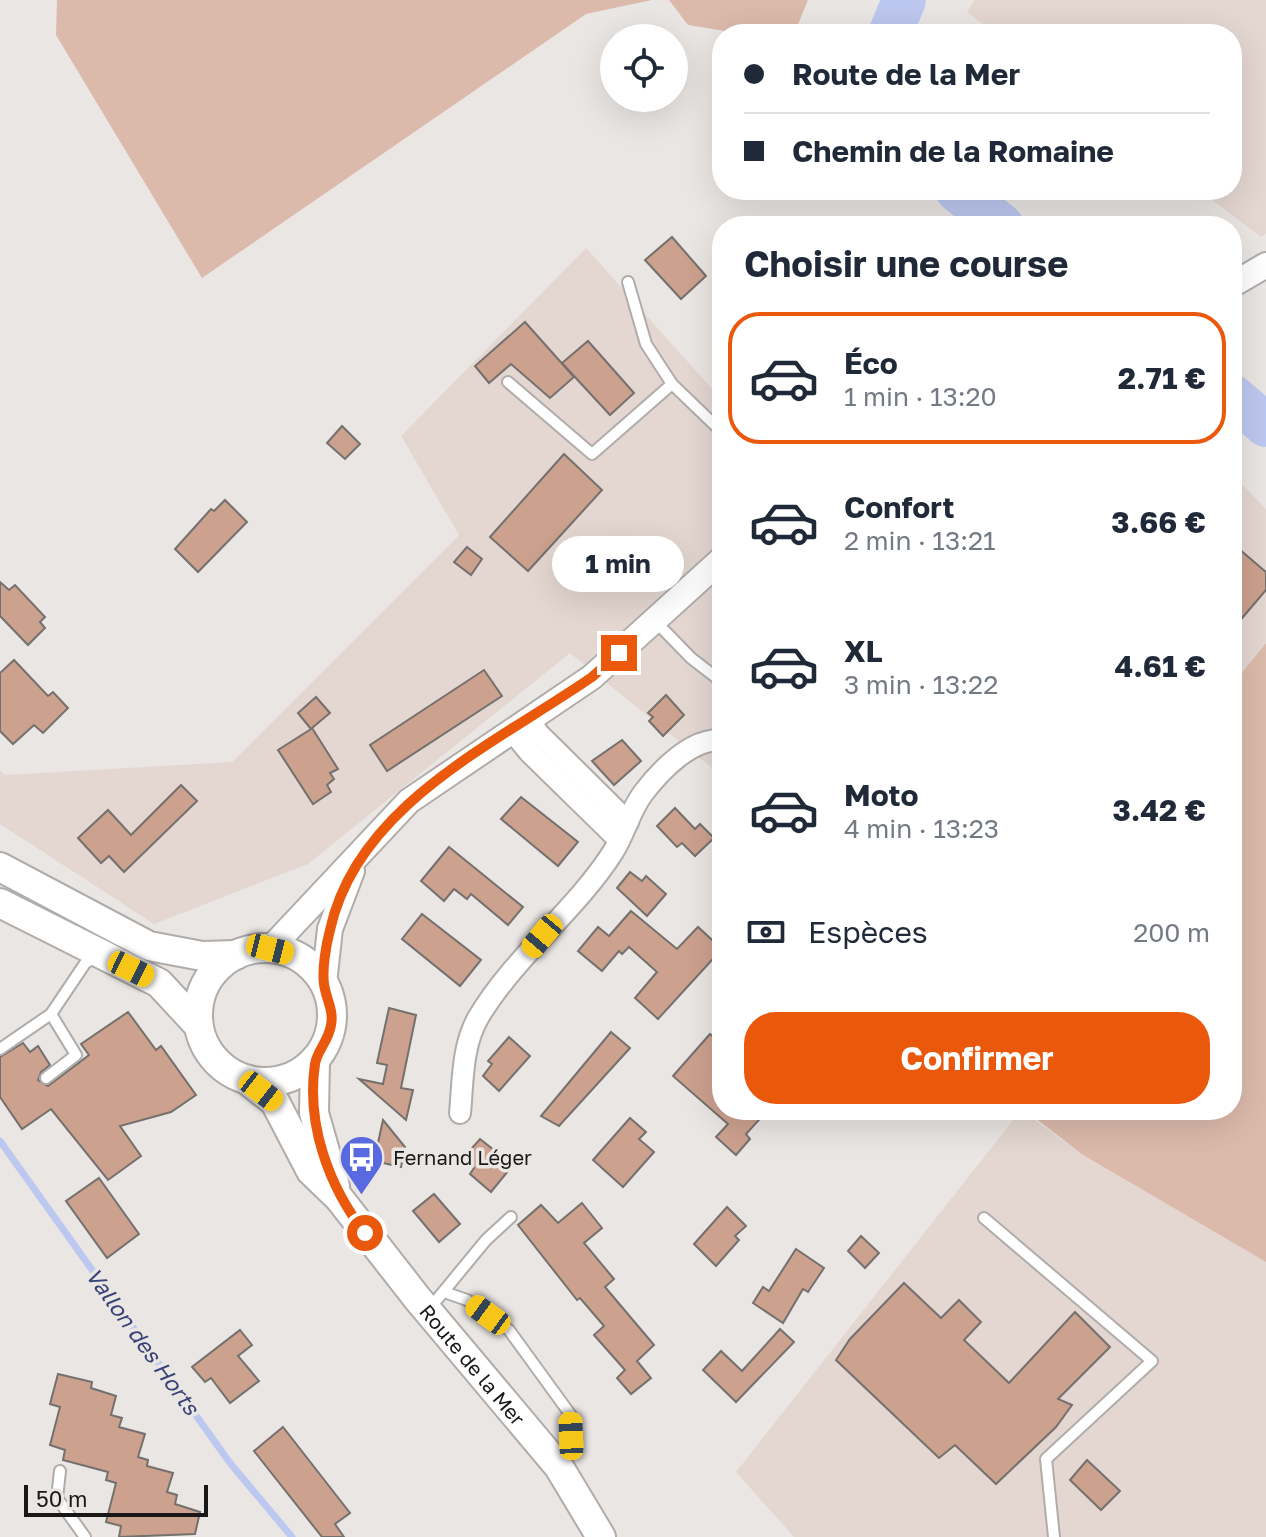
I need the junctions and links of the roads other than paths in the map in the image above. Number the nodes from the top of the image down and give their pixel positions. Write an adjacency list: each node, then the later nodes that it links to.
1 (1266, 265): 2 (street)
2 (1242, 279)
3 (628, 282): 5 (lane)
4 (508, 382): 5 (lane)
5 (672, 384): 6 (lane)
6 (712, 422)
7 (712, 568): 8 (street)
8 (655, 621): 9 (lane); 10 (street)
9 (712, 674)
10 (521, 725): 12 (street); 13 (street)
11 (712, 739): 12 (street)
12 (623, 831): 26 (street)
13 (357, 858): 16 (street); 19 (street)
14 (0, 867): 18 (main road)
15 (0, 903): 17 (main road)
16 (270, 949): 18 (main road); 19 (main road)
17 (110, 954): 20 (lane); 21 (main road)
18 (236, 955): 21 (main road)
19 (324, 983): 23 (main road)
20 (51, 1014): 22 (lane); 24 (lane)
21 (198, 1025): 25 (main road)
22 (0, 1049)
23 (315, 1060): 25 (main road); 27 (main road)
24 (46, 1078)
25 (247, 1080): 27 (main road)
26 (460, 1113)
27 (339, 1198): 30 (main road, Route de la Mer)
28 (511, 1217): 30 (lane)
29 (984, 1218): 35 (lane)
30 (436, 1301): 31 (main road, Route de la Mer); 31 (lane)
31 (559, 1467): 34 (main road, Route de la Mer)
32 (60, 1471): 33 (lane)
33 (85, 1537)
34 (601, 1537)
35 (1054, 1537)

